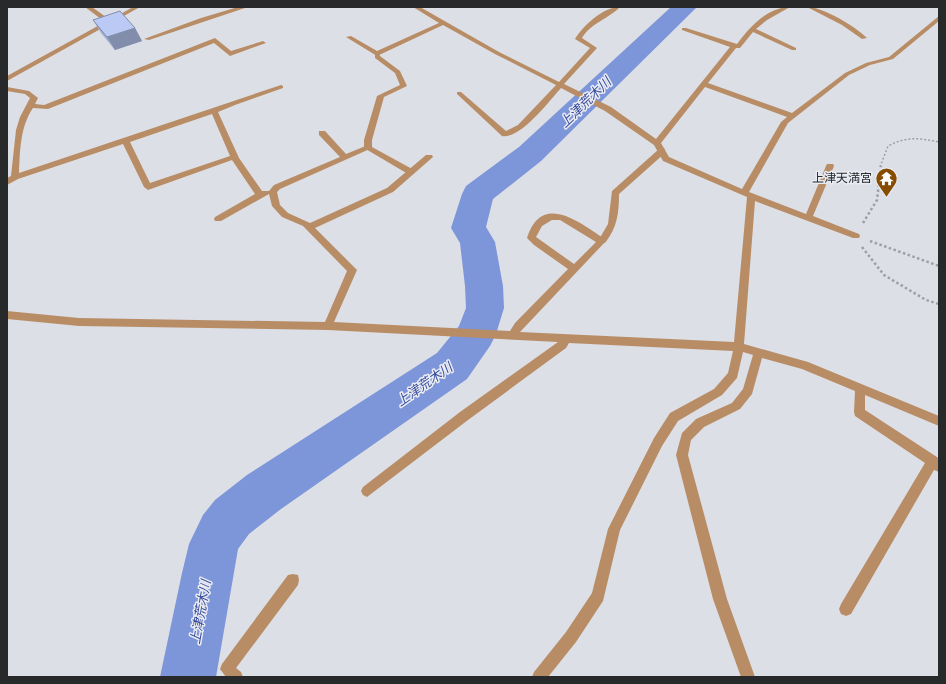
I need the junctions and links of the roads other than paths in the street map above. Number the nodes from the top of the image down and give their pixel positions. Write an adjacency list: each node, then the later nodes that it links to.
1 (88, 7): 9 (street)
2 (137, 7): 9 (street)
3 (246, 7): 15 (street)
4 (416, 7): 10 (street)
5 (617, 7): 22 (street)
6 (786, 7): 12 (street)
7 (810, 7): 14 (street)
8 (939, 18): 28 (street)
9 (109, 22): 20 (street)
10 (443, 23): 19 (street); 22 (street)
11 (684, 29): 17 (street)
12 (751, 29): 17 (street); 18 (street)
13 (349, 37): 19 (street)
14 (864, 38)
15 (147, 39)
16 (263, 43): 26 (street)
17 (734, 46): 21 (street)
18 (794, 49)
19 (377, 54): 32 (street)
20 (7, 79)
21 (704, 84): 28 (street); 31 (street)
22 (559, 85): 25 (street); 31 (street)
23 (281, 87): 27 (street)
24 (7, 89): 26 (street)
25 (459, 93)
26 (32, 106): 39 (street)
27 (214, 111): 30 (street); 35 (street)
28 (793, 116): 42 (street)
29 (322, 133): 36 (street)
30 (125, 140): 35 (street); 39 (street)
31 (657, 143): 33 (street)
32 (368, 148): 36 (street); 38 (street)
33 (662, 151): 42 (street); 48 (street)
34 (429, 156): 38 (street)
35 (234, 157): 43 (street)
36 (344, 158): 41 (street)
37 (830, 166): 45 (street)
38 (411, 172): 46 (street)
39 (15, 177): 40 (street)
40 (7, 182)
41 (274, 191): 43 (street); 46 (street)
42 (748, 194): 45 (street); 54 (street)
43 (260, 195): 44 (street)
44 (218, 218)
45 (808, 218): 47 (street)
46 (309, 227): 51 (street)
47 (856, 236)
48 (602, 241): 49 (street); 49 (street)
49 (575, 269): 52 (street)
50 (7, 315): 51 (street)
51 (328, 326): 52 (street)
52 (512, 336): 53 (street)
53 (566, 338): 54 (street); 59 (street)
54 (739, 347): 55 (street); 63 (street)
55 (759, 352): 56 (street); 64 (street)
56 (860, 388): 57 (street); 58 (street)
57 (939, 421)
58 (936, 463): 61 (street)
59 (367, 491)
60 (292, 580): 62 (street)
61 (846, 609)
62 (236, 677)
63 (539, 677)
64 (748, 677)

